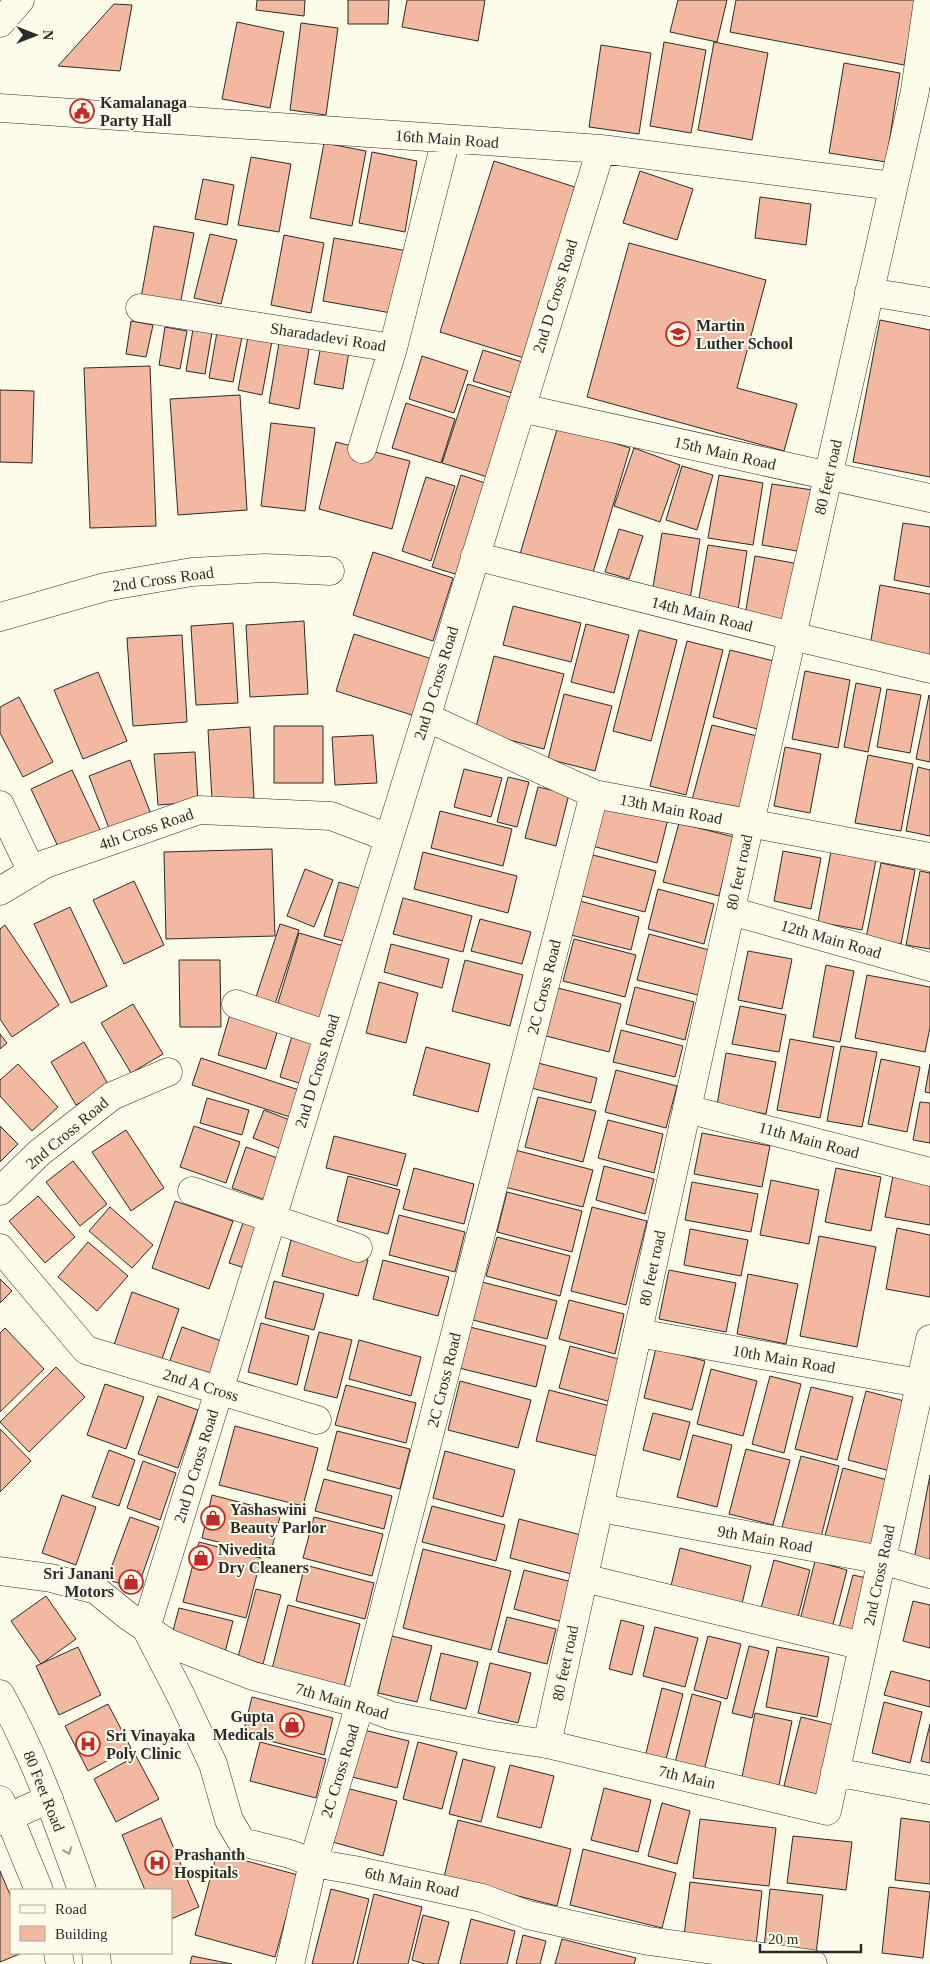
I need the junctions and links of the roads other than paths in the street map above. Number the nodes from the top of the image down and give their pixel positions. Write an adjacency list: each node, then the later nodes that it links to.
1 (20, 0): 3 (street)
2 (928, 0): 4 (street, 80 feet road)
3 (0, 23)
4 (922, 94): 8 (street, 80 feet road)
5 (0, 108): 6 (street, 16th Main Road)
6 (446, 139): 7 (street, 16th Main Road); 12 (street, Sharadadevi Road)
7 (601, 149): 8 (street, 16th Main Road); 13 (street, 2nd D Cross Road)
8 (893, 186): 9 (street, 80 feet road)
9 (869, 292): 10 (street); 15 (street, 80 feet road)
10 (930, 302)
11 (140, 308): 12 (street, Sharadadevi Road)
12 (393, 348): 14 (street)
13 (521, 408): 15 (street, 15th Main Road); 17 (street, 2nd D Cross Road)
14 (362, 449)
15 (828, 476): 16 (street, 15th Main Road); 20 (street, 80 feet road)
16 (930, 498)
17 (475, 556): 20 (street, 14th Main Road); 22 (street, 2nd D Cross Road)
18 (330, 571): 19 (street, 2nd Cross Road)
19 (0, 617)
20 (792, 636): 21 (street, 14th Main Road); 25 (street, 80 feet road)
21 (930, 669)
22 (426, 717): 23 (street, 13th Main Road); 26 (street, 2nd D Cross Road)
23 (594, 794): 25 (street, 13th Main Road); 55 (street, 2C Cross Road)
24 (0, 805): 28 (street)
25 (750, 823): 27 (street, 13th Main Road); 30 (street, 80 feet road)
26 (389, 838): 28 (street, 4th Cross Road); 33 (street, 2nd D Cross Road)
27 (930, 857)
28 (32, 872): 29 (street, 4th Cross Road)
29 (0, 891)
30 (731, 911): 31 (street, 12th Main Road); 35 (street, 80 feet road)
31 (930, 967)
32 (236, 1004): 33 (street)
33 (328, 1035): 39 (street, 2nd D Cross Road)
34 (168, 1072): 38 (street, 2nd Cross Road)
35 (687, 1109): 36 (street, 11th Main Road); 42 (street, 80 feet road)
36 (930, 1172)
37 (192, 1191): 39 (street)
38 (0, 1192)
39 (272, 1218): 41 (street); 45 (street, 2nd D Cross Road)
40 (0, 1248): 45 (street, 2nd A Cross)
41 (358, 1248)
42 (638, 1333): 44 (street, 10th Main Road); 47 (street, 80 feet road)
43 (930, 1340): 44 (street, 2nd Cross Road)
44 (925, 1384): 48 (street, 2nd Cross Road)
45 (219, 1390): 46 (street, 2nd A Cross); 52 (street, 2nd D Cross Road)
46 (317, 1420)
47 (600, 1508): 48 (street, 9th Main Road); 51 (street, 80 feet road)
48 (882, 1560): 50 (street, 9th Main Road); 53 (street, 2nd Cross Road)
49 (0, 1570): 52 (street, 7th Main Road)
50 (930, 1574)
51 (584, 1578): 53 (street); 56 (street, 80 feet road)
52 (146, 1628): 55 (street, 7th Main Road); 62 (street, 6th Main Road)
53 (863, 1646): 57 (street, 2nd Cross Road)
54 (0, 1694): 59 (street, 80 Feet Road)
55 (360, 1704): 56 (street, 7th Main Road); 62 (street, 2C Cross Road)
56 (547, 1744): 60 (street, 7th Main)
57 (835, 1772): 58 (street); 60 (street, 2nd Cross Road)
58 (930, 1790)
59 (50, 1799): 61 (street); 64 (street, 80 Feet Road, one-way to 64)
60 (827, 1811)
61 (3, 1813): 63 (street)
62 (312, 1863): 65 (street, 6th Main Road); 66 (street, 2C Cross Road)
63 (39, 1889)
64 (82, 1889)
65 (647, 1953): 67 (street, 6th Main Road)
66 (290, 1964)
67 (813, 1964)

